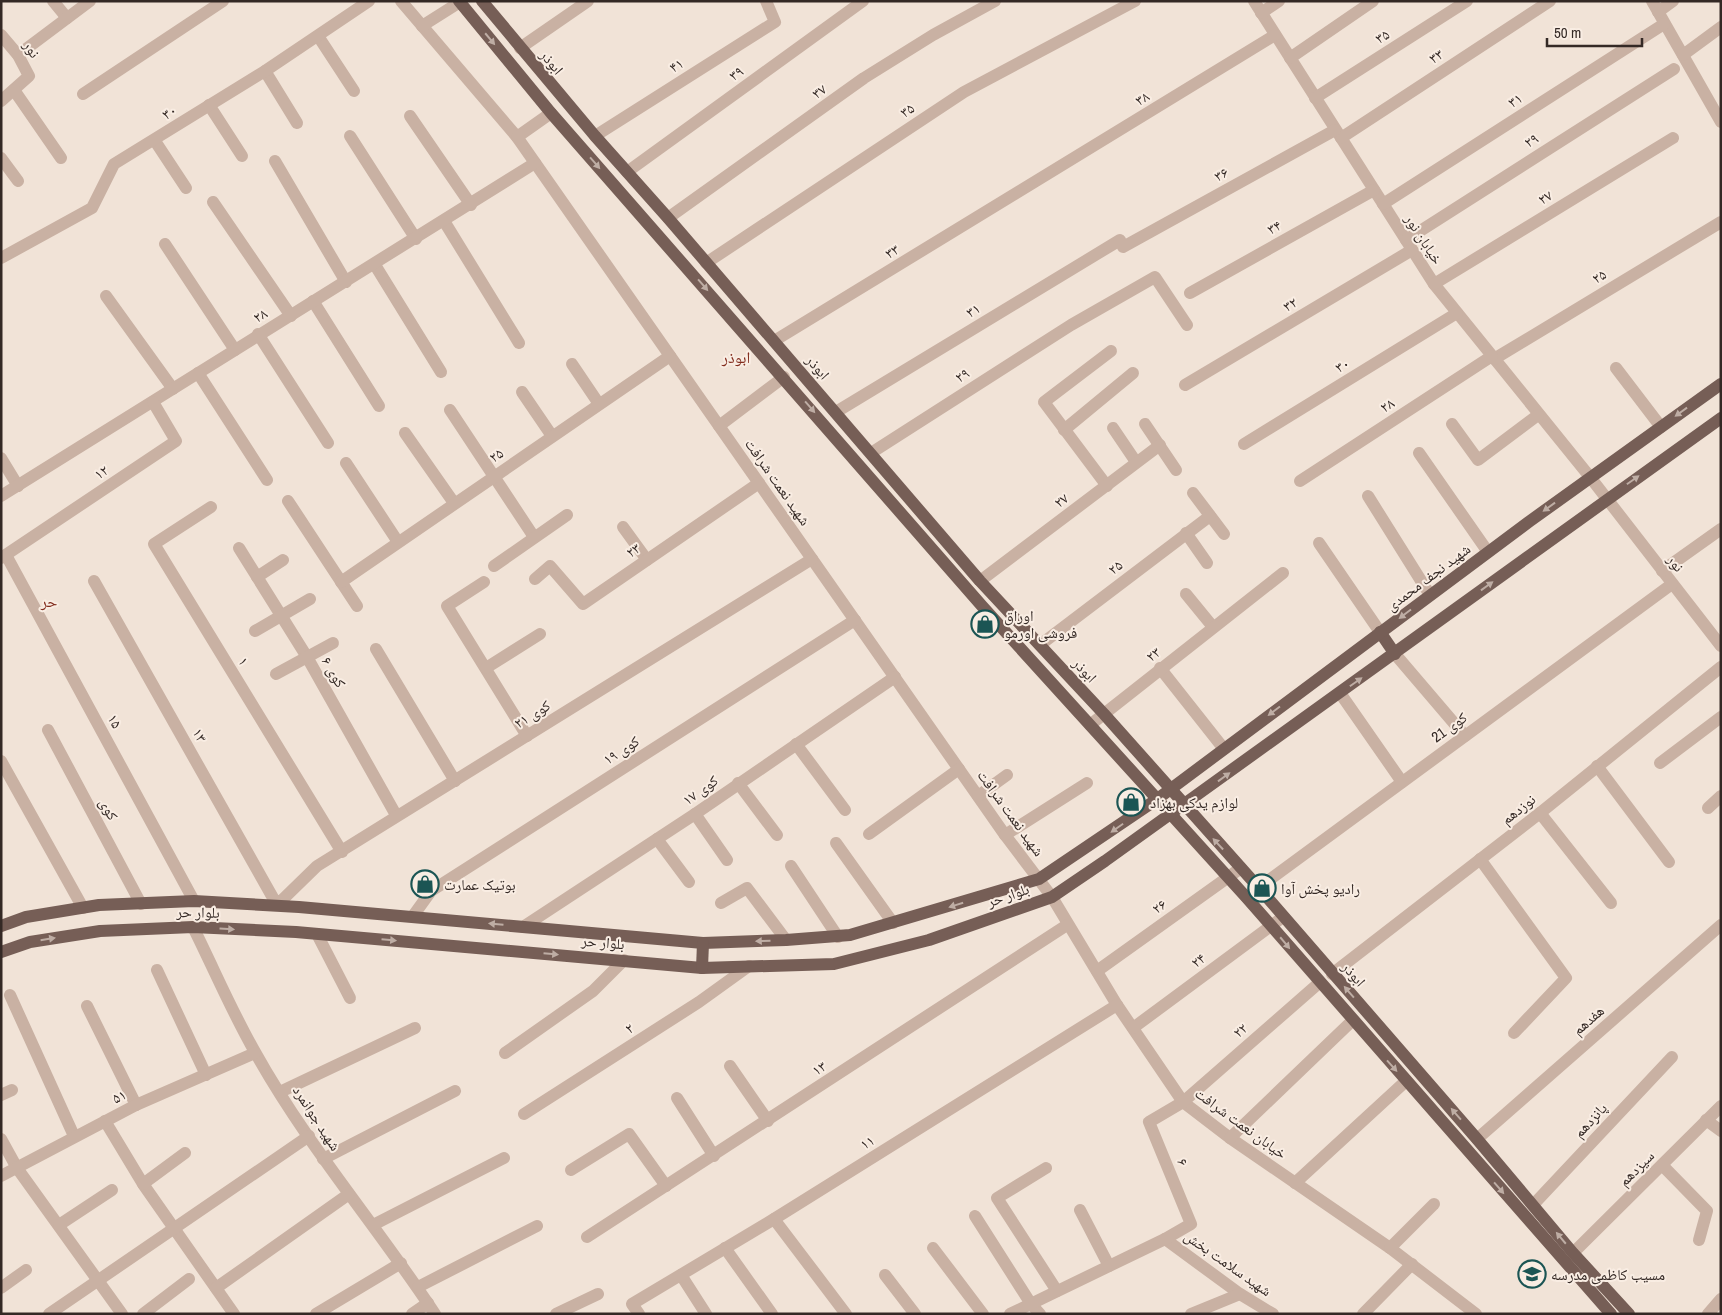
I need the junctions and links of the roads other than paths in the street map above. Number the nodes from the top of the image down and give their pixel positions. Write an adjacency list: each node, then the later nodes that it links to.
1 (53, 1): 21 (street)
2 (90, 1): 21 (street)
3 (223, 1): 35 (street)
4 (369, 1): 26 (street, ۳۰)
5 (401, 1): 22 (street, شهید نعمت شرافت)
6 (482, 1): 27 (main road, ابوذر)
7 (588, 1): 27 (street)
8 (766, 1): 45 (street, ۴۱)
9 (863, 1): 54 (street, ۳۹)
10 (995, 1): 62 (street, ۳۷)
11 (1135, 1): 70 (street, ۳۵)
12 (1254, 1): 20 (street, خیابان نور)
13 (1279, 1): 20 (street)
14 (1373, 1): 30 (street)
15 (1467, 1): 36 (street, ۳۵)
16 (1550, 1): 43 (street, ۳۳)
17 (1673, 1): 19 (street, ۳۱)
18 (460, 2): 22 (street); 39 (main road, one-way to 39)
19 (1658, 12): 29 (street); 60 (street, ۳۱)
20 (1261, 13): 24 (street, خیابان نور)
21 (67, 18): 28 (street)
22 (422, 26): 46 (street, شهید نعمت شرافت)
23 (1721, 27): 29 (street)
24 (1275, 35): 30 (street, خیابان نور); 57 (street, ۳۸)
25 (2, 36): 28 (street, نور)
26 (318, 36): 32 (street, ۳۰); 34 (street)
27 (520, 48): 45 (main road, ابوذر)
28 (18, 55): 33 (street, نور)
29 (1683, 55): 41 (street)
30 (1290, 58): 36 (street, خیابان نور)
31 (1674, 69): 67 (street, ۲۹)
32 (265, 72): 38 (street, ۳۰); 42 (street)
33 (14, 90): 37 (street, نور); 51 (street)
34 (354, 91)
35 (83, 94)
36 (1315, 98): 43 (street, خیابان نور)
37 (1, 101)
38 (209, 105): 48 (street, ۳۰); 49 (street)
39 (551, 113): 46 (street); 92 (main road, one-way to 92)
40 (410, 116): 61 (street)
41 (1721, 122)
42 (297, 123)
43 (1338, 134): 58 (street, خیابان نور); 68 (street, ۳۶)
44 (350, 136): 65 (street)
45 (594, 136): 54 (main road, ابوذر)
46 (517, 137): 53 (street, شهید نعمت شرافت)
47 (1673, 138): 73 (street, ۲۷)
48 (155, 141): 56 (street); 69 (street, ۳۰)
49 (242, 156)
50 (1, 158): 55 (street)
51 (61, 158)
52 (275, 162): 72 (street)
53 (535, 163): 61 (street, ۲۸); 85 (street, شهید نعمت شرافت)
54 (627, 172): 62 (main road, ابوذر)
55 (18, 181)
56 (186, 188)
57 (1026, 188): 81 (street, ۳۳)
58 (1374, 190): 60 (street, خیابان نور); 74 (street, ۳۴)
59 (214, 202): 78 (street)
60 (1383, 204): 67 (street, خیابان نور)
61 (471, 205): 63 (street, ۲۸)
62 (668, 218): 70 (main road, ابوذر)
63 (444, 221): 65 (street, ۲۸); 82 (street)
64 (1721, 222): 86 (street, ۲۵)
65 (416, 239): 71 (street, ۲۸)
66 (165, 244): 83 (street)
67 (1409, 245): 73 (street, خیابان نور); 94 (street, ۳۲)
68 (1123, 247): 101 (street, ۳۱)
69 (1, 258)
70 (706, 263): 81 (main road, ابوذر)
71 (375, 265): 72 (street, ۲۸); 89 (street)
72 (346, 282): 76 (street, ۲۸)
73 (1434, 284): 77 (street, خیابان نور)
74 (1190, 293)
75 (106, 296): 95 (street)
76 (313, 301): 78 (street, ۲۸); 99 (street)
77 (1457, 313): 86 (street, خیابان نور); 113 (street, ۳۰)
78 (291, 316): 80 (street, ۲۸)
79 (1188, 325): 115 (street, ۲۹)
80 (258, 334): 83 (street, ۲۸); 112 (street)
81 (774, 341): 101 (main road, ابوذر)
82 (519, 344)
83 (235, 350): 90 (street, ۲۸)
84 (1111, 351): 109 (street)
85 (670, 356): 98 (street, ۲۵); 106 (street, شهید نعمت شرافت)
86 (1493, 358): 102 (street, خیابان نور); 124 (street, ۲۸)
87 (572, 364): 98 (street)
88 (1616, 368): 107 (street)
89 (441, 372)
90 (198, 373): 95 (street, ۲۸); 123 (street)
91 (1134, 373): 109 (street)
92 (784, 377): 106 (street); 166 (main road, one-way to 166)
93 (1721, 384): 107 (main road, شهید نجف محمدی, one-way to 107)
94 (1185, 385)
95 (173, 389): 97 (street, ۲۸)
96 (522, 392): 111 (street)
97 (153, 402): 126 (street, ۲۸); 146 (street, ۱۲)
98 (599, 404): 111 (street, ۲۵)
99 (379, 406)
100 (450, 410): 121 (street)
101 (836, 412): 115 (main road, ابوذر)
102 (1538, 415): 105 (street); 122 (street, خیابان نور)
103 (1721, 418): 131 (main road, one-way to 103)
104 (1145, 424): 114 (street)
105 (1452, 424)
106 (719, 426): 125 (street, شهید نعمت شرافت)
107 (1661, 427): 122 (main road, شهید نجف محمدی)
108 (1113, 428): 118 (street)
109 (1064, 430): 127 (street)
110 (405, 433): 133 (street)
111 (552, 436): 121 (street, ۲۵)
112 (328, 443)
113 (1244, 444)
114 (1160, 446): 118 (street, ۲۷); 120 (street)
115 (871, 453): 157 (main road, ابوذر)
116 (1420, 453): 145 (street)
117 (1, 458): 126 (street)
118 (1136, 462): 127 (street, ۲۷)
119 (346, 463): 142 (street)
120 (1176, 470)
121 (494, 476): 133 (street, ۲۵); 141 (street)
122 (1590, 477): 131 (street, نور); 145 (main road, شهید نجف محمدی, one-way to 145)
123 (267, 480)
124 (1300, 481)
125 (759, 483): 147 (street, شهید نعمت شرافت); 149 (street, ۲۳)
126 (18, 486): 129 (street, ۲۸)
127 (1107, 486): 157 (street, ۲۷)
128 (1193, 493): 136 (street)
129 (1, 496)
130 (1368, 496): 162 (street)
131 (1606, 499): 152 (street, نور); 177 (main road, one-way to 131)
132 (288, 501): 158 (street)
133 (454, 503): 142 (street, ۲۵)
134 (211, 507): 218 (street, ۱)
135 (567, 515): 141 (street)
136 (1210, 516): 139 (street, ۲۵); 140 (street)
137 (623, 527): 149 (street)
138 (1721, 529): 152 (street)
139 (1186, 533): 150 (street); 174 (street, ۲۵)
140 (1224, 534)
141 (534, 537): 151 (street)
142 (398, 542): 158 (street, ۲۵)
143 (1319, 543): 171 (street)
144 (239, 548): 154 (street, کوی ۶)
145 (1488, 552): 162 (main road, شهید نجف محمدی)
146 (4, 557): 230 (street, ۱۵)
147 (812, 559): 168 (street, شهید نعمت شرافت); 189 (street, کوی ۲۱)
148 (283, 560): 154 (street)
149 (647, 560): 155 (street, ۲۳)
150 (1207, 563)
151 (494, 566)
152 (1662, 571): 160 (street, نور)
153 (1283, 574): 169 (street, ۲۳)
154 (257, 576): 167 (street, کوی ۶)
155 (535, 578)
156 (94, 581): 234 (street, ۱۳)
157 (980, 581): 163 (main road, ابوذر)
158 (341, 582): 165 (street)
159 (484, 582): 180 (street)
160 (1672, 584): 175 (street, نور); 190 (street, کوی 21)
161 (1186, 594): 169 (street)
162 (1430, 595): 171 (main road, شهید نجف محمدی, one-way to 171)
163 (994, 596): 166 (main road); 174 (main road, ابوذر)
164 (310, 599): 167 (street)
165 (357, 606)
166 (982, 606): 187 (main road)
167 (281, 617): 170 (street); 178 (street, کوی ۶)
168 (855, 620): 183 (street, شهید نعمت شرافت); 236 (street, کوی ۱۹)
169 (1213, 627): 181 (street, ۲۳)
170 (255, 632)
171 (1380, 632): 177 (main road); 192 (main road, شهید نجف محمدی, one-way to 192)
172 (540, 634): 180 (street)
173 (332, 643): 178 (street)
174 (1040, 645): 185 (main road, ابوذر)
175 (1721, 646)
176 (376, 649): 198 (street)
177 (1395, 654): 184 (main road, one-way to 177); 190 (street)
178 (307, 657): 182 (street); 211 (street, کوی ۶)
179 (1721, 667): 195 (street, نوزدهم)
180 (486, 668): 189 (street)
181 (1160, 668): 185 (street, ۲۳); 192 (street)
182 (276, 674)
183 (895, 677): 191 (street, کوی ۱۷); 196 (street, شهید نعمت شرافت)
184 (1340, 693): 200 (street); 206 (main road, one-way to 184)
185 (1104, 714): 187 (street, ۲۳); 202 (main road, ابوذر)
186 (1721, 717): 194 (street)
187 (1090, 725): 205 (main road)
188 (48, 730): 233 (street, کوی)
189 (527, 736): 198 (street, کوی ۲۱)
190 (1465, 736): 200 (street, کوی 21)
191 (796, 744): 199 (street, کوی ۱۷); 208 (street)
192 (1224, 749): 202 (main road, شهید نجف محمدی)
193 (1, 761): 235 (street)
194 (1660, 763)
195 (1597, 766): 209 (street, نوزدهم); 221 (street)
196 (959, 769): 203 (street, شهید نعمت شرافت); 213 (street)
197 (1007, 775): 203 (street)
198 (455, 780): 211 (street, کوی ۲۱)
199 (738, 782): 210 (street, کوی ۱۷); 214 (street)
200 (1402, 782): 227 (street, کوی 21)
201 (1087, 783): 215 (street)
202 (1170, 790): 205 (main road, شهید نجف محمدی); 206 (main road, ابوذر)
203 (978, 796): 215 (street, شهید نعمت شرافت)
204 (1721, 796): 207 (street)
205 (1156, 800): 212 (main road); 225 (main road, بلوار حر, one-way to 225)
206 (1184, 806): 212 (main road); 223 (main road, ابوذر, one-way to 206)
207 (1708, 808)
208 (845, 810)
209 (1540, 813): 219 (street, نوزدهم); 232 (street)
210 (695, 814): 216 (street, کوی ۱۷); 220 (street)
211 (396, 815): 218 (street, کوی ۲۱)
212 (1171, 816): 224 (main road); 228 (main road, بلوار حر)
213 (869, 834)
214 (778, 835)
215 (1005, 835): 225 (street, شهید نعمت شرافت)
216 (657, 839): 226 (street); 242 (street, کوی ۱۷)
217 (836, 843): 238 (street)
218 (342, 852): 234 (street, کوی ۲۱)
219 (1480, 859): 255 (street, نوزدهم); 264 (street)
220 (727, 860)
221 (1669, 862)
222 (792, 866): 246 (street)
223 (1241, 868): 224 (street, ۲۶); 227 (main road, ابوذر)
224 (1228, 877): 229 (main road); 254 (street, ۲۶)
225 (1039, 879): 228 (street, شهید نعمت شرافت); 238 (main road, بلوار حر, one-way to 238)
226 (689, 882)
227 (1259, 888): 229 (street, کوی 21); 237 (main road, ابوذر)
228 (1052, 897): 239 (street, خیابان نعمت شرافت); 251 (main road, بلوار حر)
229 (1246, 897): 243 (main road)
230 (194, 901): 233 (main road, بلوار حر); 234 (main road, بلوار حر)
231 (721, 903): 247 (street)
232 (1611, 903)
233 (141, 904): 235 (main road, بلوار حر)
234 (277, 906): 236 (main road, بلوار حر)
235 (83, 908): 241 (main road, بلوار حر)
236 (413, 916): 242 (main road, بلوار حر, one-way to 236)
237 (1283, 917): 243 (street, ۲۴); 255 (main road, ابوذر)
238 (893, 923): 246 (main road, بلوار حر)
239 (1067, 925): 254 (street, خیابان نعمت شرافت); 280 (street, ۱۳)
240 (1721, 925): 286 (street, هفدهم)
241 (1, 926)
242 (523, 926): 248 (main road, بلوار حر)
243 (1270, 926): 256 (main road, one-way to 256); 263 (street, ۲۴)
244 (193, 927): 245 (main road, بلوار حر, one-way to 245); 249 (main road, بلوار حر, one-way to 244); 265 (street, شهید جوانمرد)
245 (317, 934): 250 (main road, بلوار حر, one-way to 250); 258 (street)
246 (838, 937): 247 (main road, بلوار حر)
247 (786, 940): 248 (main road, بلوار حر, one-way to 248)
248 (704, 943): 252 (main road)
249 (1, 952)
250 (624, 960): 252 (main road, بلوار حر); 266 (street)
251 (749, 966): 252 (main road, بلوار حر); 277 (street, ۲)
252 (702, 968)
253 (157, 970): 269 (street)
254 (1097, 971): 259 (street, خیابان نعمت شرافت)
255 (1332, 974): 286 (main road, ابوذر, one-way to 255)
256 (1319, 983): 261 (main road); 274 (street, ۲۲)
257 (10, 994): 282 (street)
258 (350, 998)
259 (1117, 1005): 263 (street, خیابان نعمت شرافت); 305 (street, ۱۱)
260 (87, 1006): 275 (street)
261 (1352, 1021): 270 (main road, one-way to 270); 284 (street)
262 (415, 1028): 272 (street)
263 (1133, 1028): 274 (street, خیابان نعمت شرافت)
264 (1514, 1033)
265 (255, 1053): 269 (street, ۵۱); 272 (street, شهید جوانمرد)
266 (505, 1053)
267 (1672, 1057): 302 (street, پانزدهم)
268 (730, 1066): 280 (street)
269 (206, 1075): 275 (street, ۵۱)
270 (1406, 1081): 296 (street); 353 (main road, one-way to 353)
271 (455, 1091): 290 (street)
272 (280, 1092): 283 (street, شهید جوانمرد)
273 (677, 1098): 288 (street)
274 (1183, 1102): 284 (street, خیابان نعمت شرافت); 311 (street, ۶)
275 (136, 1105): 279 (street, ۵۱)
276 (1721, 1106): 278 (street, سیزدهم)
277 (524, 1114)
278 (1706, 1120): 281 (street); 291 (street, سیزدهم)
279 (105, 1121): 282 (street, ۵۱); 297 (street)
280 (768, 1121): 288 (street, ۱۳)
281 (1721, 1131)
282 (74, 1136): 292 (street, ۵۱)
283 (309, 1136): 290 (street, شهید جوانمرد); 309 (street)
284 (1230, 1138): 296 (street, خیابان نعمت شرافت)
285 (1, 1139): 292 (street)
286 (1477, 1139): 302 (main road, ابوذر)
287 (185, 1153): 297 (street)
288 (714, 1156): 298 (street, ۱۳)
289 (504, 1158): 307 (street)
290 (323, 1159): 300 (street, شهید جوانمرد)
291 (1662, 1165): 312 (street); 316 (street, سیزدهم)
292 (17, 1168): 295 (street, ۵۱); 306 (street)
293 (1046, 1168): 328 (street)
294 (571, 1170): 298 (street)
295 (1, 1176)
296 (1295, 1183): 315 (street, خیابان نعمت شرافت)
297 (143, 1184): 309 (street)
298 (666, 1186): 310 (street, ۱۳)
299 (112, 1190): 306 (street)
300 (349, 1194): 307 (street, شهید جوانمرد); 327 (street)
301 (1434, 1204): 315 (street)
302 (1532, 1205): 316 (main road, ابوذر, one-way to 302)
303 (1080, 1210): 319 (street)
304 (975, 1216): 332 (street)
305 (774, 1218): 313 (street, ۱۱); 344 (street)
306 (59, 1225): 323 (street)
307 (373, 1225): 317 (street, شهید جوانمرد)
308 (537, 1226): 325 (street)
309 (174, 1230): 323 (street); 327 (street)
310 (587, 1237)
311 (1165, 1239): 319 (street); 330 (street, شهید سلامت بخش)
312 (1699, 1240)
313 (725, 1248): 322 (street, ۱۱); 343 (street)
314 (933, 1248): 346 (street)
315 (1390, 1248): 318 (street, خیابان نعمت شرافت)
316 (1573, 1253): 354 (main road, ابوذر)
317 (401, 1263): 325 (street, شهید جوانمرد); 339 (street)
318 (1412, 1264): 351 (street); 352 (street, خیابان نعمت شرافت)
319 (1109, 1266): 328 (street)
320 (26, 1270): 326 (street)
321 (885, 1274): 345 (street)
322 (681, 1275): 334 (street, ۱۱); 342 (street)
323 (97, 1278): 335 (street); 336 (street)
324 (189, 1280): 337 (street)
325 (418, 1287): 333 (street, شهید جوانمرد)
326 (1, 1288)
327 (216, 1288): 338 (street)
328 (1057, 1291): 332 (street)
329 (598, 1294): 341 (street)
330 (1240, 1294): 349 (street); 350 (street, شهید سلامت بخش)
331 (1721, 1299): 355 (street)
332 (1031, 1304): 347 (street); 348 (street)
333 (432, 1308): 340 (street)
334 (636, 1309)
335 (49, 1314)
336 (122, 1314)
337 (143, 1314)
338 (234, 1314)
339 (316, 1314)
340 (412, 1314)
341 (556, 1314)
342 (706, 1314)
343 (772, 1314)
344 (846, 1314)
345 (915, 1314)
346 (983, 1314)
347 (1010, 1314)
348 (1040, 1314)
349 (1191, 1314)
350 (1273, 1314)
351 (1363, 1314)
352 (1476, 1314)
353 (1611, 1314)
354 (1629, 1314)
355 (1708, 1314)

